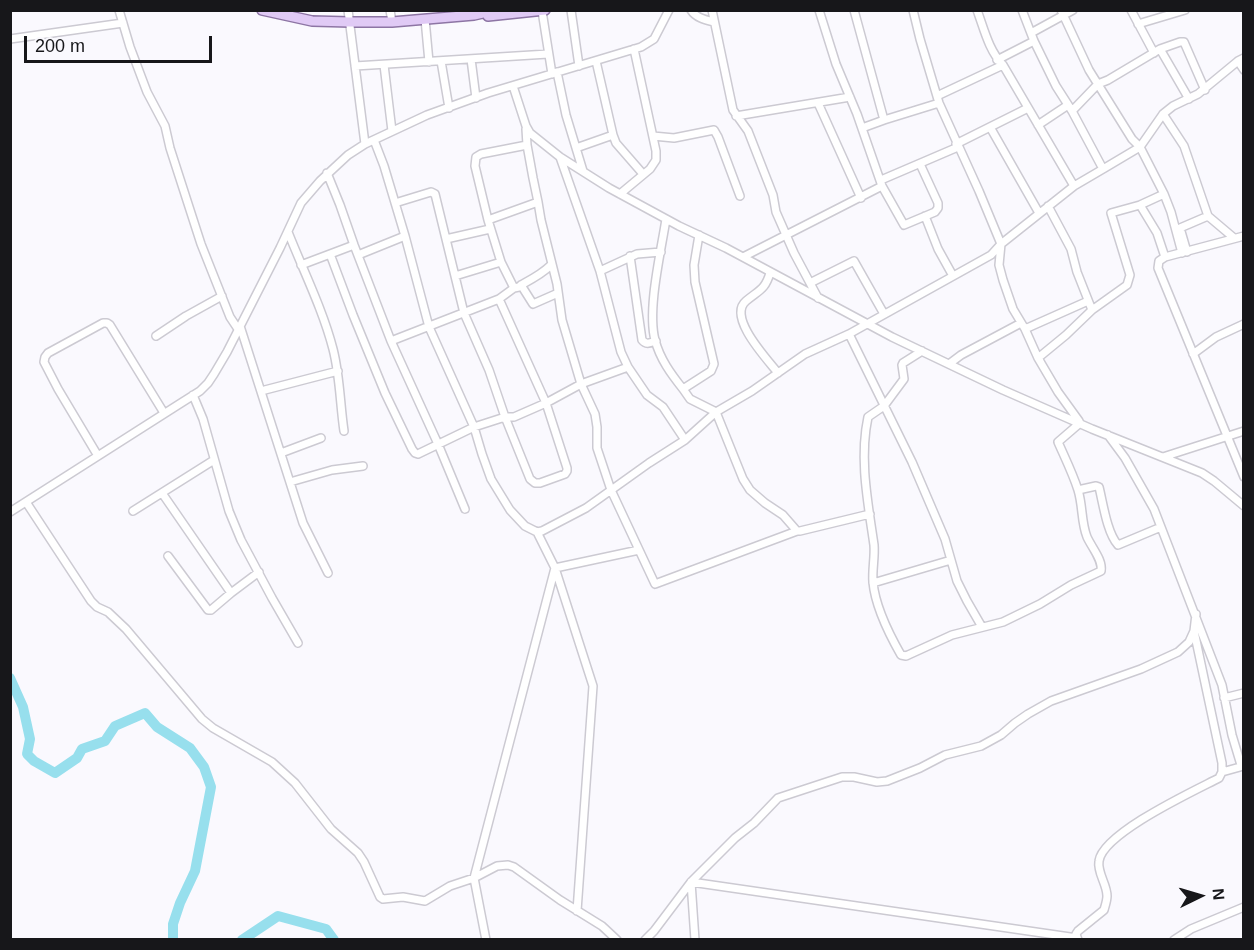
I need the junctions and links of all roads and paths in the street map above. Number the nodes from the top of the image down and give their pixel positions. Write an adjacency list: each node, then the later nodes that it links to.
1 (119, 10): 27 (street)
2 (262, 10): 23 (main road)
3 (311, 10): 23 (street)
4 (348, 10): 24 (street)
5 (390, 10): 25 (street)
6 (496, 10): 21 (main road)
7 (571, 10): 43 (street)
8 (669, 10): 32 (street)
9 (691, 10): 26 (street)
10 (712, 10): 26 (street)
11 (819, 10): 50 (street)
12 (854, 10): 59 (street)
13 (913, 10): 52 (street)
14 (976, 10): 40 (street)
15 (1022, 10): 29 (street)
16 (1073, 10): 20 (street)
17 (1131, 10): 28 (street)
18 (1185, 10): 28 (street)
19 (544, 11): 21 (main road); 34 (street)
20 (1062, 13): 29 (street); 46 (street)
21 (474, 15): 22 (main road)
22 (431, 16): 25 (main road); 39 (street)
23 (312, 21): 24 (main road)
24 (350, 22): 25 (main road); 42 (street)
25 (392, 22)
26 (714, 22): 58 (street)
27 (123, 23): 30 (street); 120 (street)
28 (1138, 24): 33 (street)
29 (1030, 33): 31 (street)
30 (10, 39)
31 (1034, 41): 40 (street); 56 (street)
32 (634, 49): 38 (street); 66 (street)
33 (1157, 51): 46 (street); 48 (street); 51 (street)
34 (549, 54): 35 (street); 45 (street)
35 (471, 59): 37 (street); 49 (street)
36 (1241, 59): 44 (street); 48 (street)
37 (441, 61): 39 (street); 54 (street)
38 (596, 61): 43 (street); 65 (street)
39 (429, 62): 41 (street)
40 (1000, 63): 52 (street); 55 (street)
41 (384, 64): 42 (street); 64 (street)
42 (356, 66): 68 (street)
43 (579, 66): 45 (street)
44 (1244, 70)
45 (555, 73): 47 (street); 72 (street)
46 (1098, 84): 56 (street); 71 (street)
47 (513, 86): 49 (street); 60 (street)
48 (1205, 90): 51 (street)
49 (476, 98): 54 (street)
50 (850, 98): 53 (street); 63 (street)
51 (1189, 99): 57 (street)
52 (938, 100): 59 (street); 70 (street)
53 (818, 103): 58 (street); 84 (street)
54 (449, 108): 64 (street)
55 (1028, 108): 61 (street); 62 (street)
56 (1070, 108): 61 (street); 75 (street)
57 (1163, 114): 71 (street); 91 (street)
58 (736, 116): 97 (street)
59 (884, 120): 63 (street)
60 (526, 126): 69 (street); 73 (street)
61 (1038, 126): 80 (street)
62 (990, 127): 70 (street); 89 (street)
63 (862, 128): 79 (street)
64 (392, 131): 67 (street)
65 (613, 135): 72 (street); 78 (street)
66 (653, 136): 78 (street); 83 (street)
67 (374, 140): 68 (street); 86 (street)
68 (365, 144): 77 (street)
69 (527, 145): 85 (street); 93 (street)
70 (957, 145): 74 (street); 101 (street)
71 (1140, 147): 75 (street); 82 (street)
72 (576, 148): 76 (street)
73 (560, 157): 76 (street); 113 (street)
74 (920, 164): 79 (street); 90 (street)
75 (1103, 169): 80 (street)
76 (583, 172): 81 (street)
77 (327, 173): 95 (street); 102 (street)
78 (643, 174): 81 (street)
79 (882, 183): 84 (street); 90 (street)
80 (1074, 186): 88 (street)
81 (620, 194): 92 (street)
82 (1164, 194): 87 (street); 104 (street)
83 (740, 196)
84 (861, 198): 97 (street)
85 (538, 202): 93 (street); 112 (street)
86 (395, 203): 98 (street); 100 (street)
87 (1140, 205): 109 (street); 124 (street)
88 (1048, 206): 89 (street); 123 (street)
89 (1039, 213): 101 (street)
90 (924, 216): 116 (street)
91 (1208, 216): 99 (street); 104 (street)
92 (666, 219): 96 (street); 103 (street)
93 (488, 220): 94 (street)
94 (490, 229): 100 (street); 110 (street)
95 (288, 232): 111 (street); 131 (street)
96 (699, 235): 108 (street); 144 (street)
97 (786, 235): 108 (street); 117 (street)
98 (405, 237): 106 (street); 130 (street)
99 (1241, 238): 104 (street)
100 (446, 239): 115 (street)
101 (1001, 244): 116 (street); 129 (street)
102 (354, 245): 105 (street); 106 (street)
103 (661, 252): 107 (street); 135 (street)
104 (1184, 252): 109 (street)
105 (330, 254): 111 (street); 160 (street)
106 (358, 255): 134 (street)
107 (630, 256): 113 (street); 135 (street)
108 (743, 257): 114 (street)
109 (1166, 257): 137 (street)
110 (501, 262): 115 (street); 118 (street)
111 (301, 265): 141 (street)
112 (551, 265): 118 (street); 119 (street)
113 (600, 271): 140 (street)
114 (770, 273): 121 (street); 142 (street)
115 (455, 276): 125 (street)
116 (953, 276): 126 (street)
117 (810, 283): 121 (street); 126 (street)
118 (518, 287): 119 (street); 122 (street)
119 (558, 293): 143 (street)
120 (222, 296): 131 (street); 133 (street)
121 (818, 298): 127 (street)
122 (500, 299): 125 (street); 147 (street)
123 (1088, 301): 124 (street); 129 (street)
124 (1092, 310): 138 (street)
125 (464, 313): 130 (street); 151 (street)
126 (884, 314): 127 (street)
127 (867, 323): 132 (street); 136 (street)
128 (1244, 324): 137 (street)
129 (1023, 326): 138 (street); 139 (street)
130 (429, 327): 134 (street); 153 (street)
131 (239, 328): 145 (street); 146 (street)
132 (849, 334): 142 (street); 148 (street)
133 (156, 336)
134 (391, 341): 160 (street)
135 (656, 341): 144 (street)
136 (922, 351): 139 (street); 148 (street)
137 (1192, 354): 157 (street)
138 (1038, 358): 152 (street)
139 (949, 364): 152 (street)
140 (628, 367): 143 (street); 159 (street)
141 (338, 371): 145 (street); 154 (street)
142 (778, 373): 149 (street)
143 (581, 384): 147 (street); 168 (street)
144 (683, 389): 149 (street)
145 (261, 391): 161 (street)
146 (193, 395): 150 (street); 164 (street)
147 (546, 403): 151 (street); 151 (street)
148 (884, 406): 176 (street); 182 (street)
149 (716, 412): 159 (street); 178 (street)
150 (164, 413): 162 (street); 162 (street)
151 (505, 417): 153 (street)
152 (1080, 423): 156 (street); 169 (street)
153 (474, 427): 160 (street); 179 (street)
154 (344, 431)
155 (1244, 431): 157 (street)
156 (1108, 435): 163 (street); 177 (street)
157 (1226, 436): 163 (street); 166 (street)
158 (321, 438): 161 (street)
159 (685, 440): 168 (street)
160 (438, 444): 173 (street)
161 (281, 453): 167 (street)
162 (98, 456): 171 (street)
163 (1163, 457): 172 (street)
164 (214, 460): 170 (street); 184 (street)
165 (363, 466): 167 (street)
166 (1244, 477)
167 (290, 482): 185 (street)
168 (611, 490): 179 (street); 180 (street)
169 (1078, 490): 177 (street); 189 (street)
170 (162, 493): 174 (street); 187 (street)
171 (26, 502): 175 (street); 196 (street)
172 (1244, 506)
173 (465, 509)
174 (133, 511)
175 (10, 512)
176 (870, 514): 178 (street); 186 (street)
177 (1161, 527): 188 (street)
178 (797, 531): 180 (street)
179 (537, 532): 183 (street)
180 (639, 550): 183 (street)
181 (168, 556): 187 (street)
182 (951, 560): 186 (street); 189 (street)
183 (555, 568): 196 (street); 199 (street)
184 (259, 573): 187 (street); 191 (street)
185 (328, 573)
186 (873, 583): 189 (street)
187 (231, 592)
188 (1196, 614): 190 (street); 193 (street)
189 (982, 627)
190 (1194, 632): 195 (street); 197 (street)
191 (298, 644)
192 (1244, 693): 193 (street)
193 (1224, 698): 194 (street)
194 (1242, 761): 195 (street)
195 (1222, 772): 204 (street)
196 (474, 878): 199 (street); 200 (street)
197 (691, 882): 202 (street); 203 (street); 204 (street)
198 (1244, 907): 205 (street)
199 (577, 911): 201 (street)
200 (486, 939)
201 (617, 939)
202 (645, 939)
203 (694, 939)
204 (1077, 939)
205 (1174, 939)

